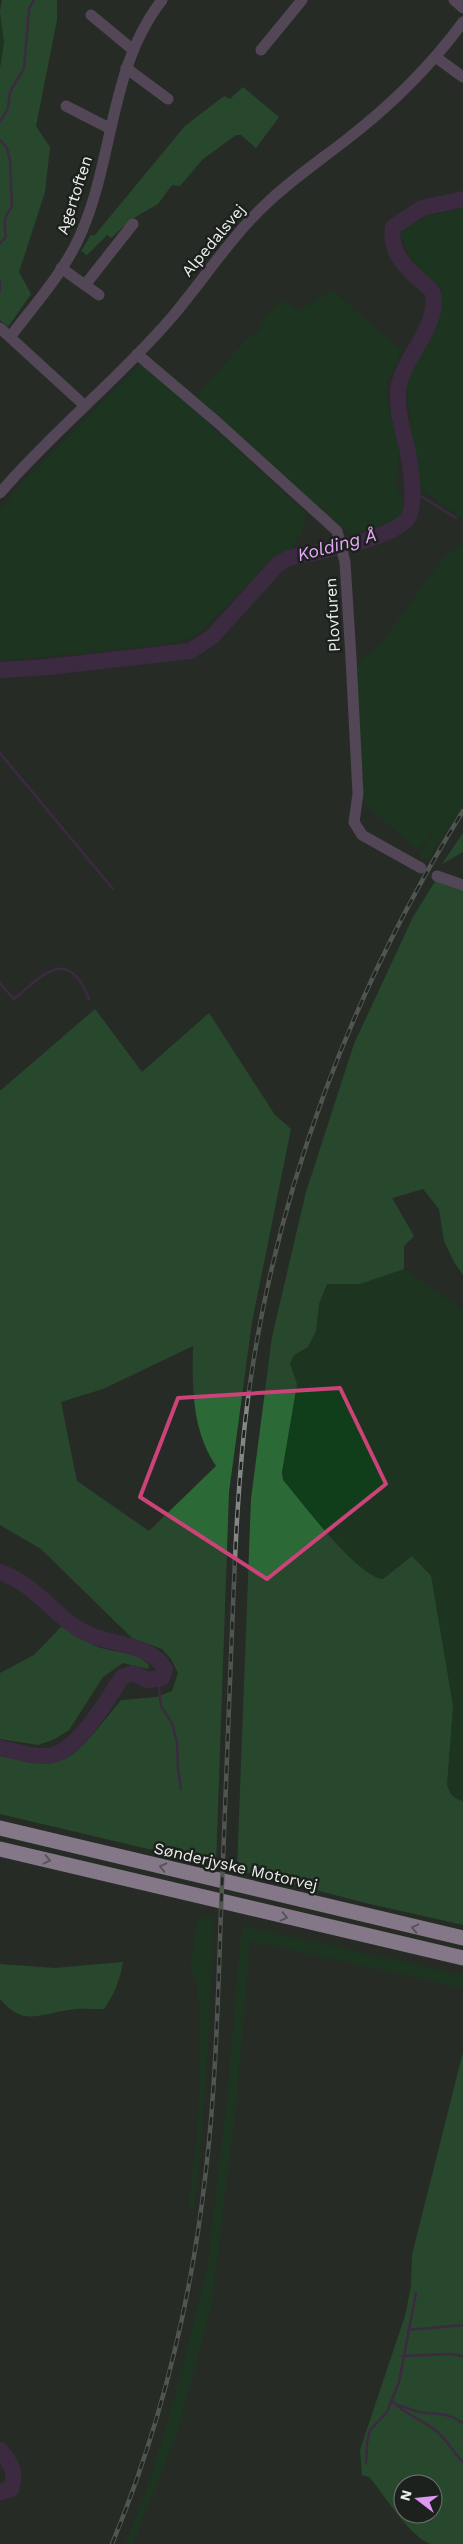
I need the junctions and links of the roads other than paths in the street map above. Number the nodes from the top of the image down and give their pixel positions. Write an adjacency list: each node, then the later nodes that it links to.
1 (162, 0): 7 (street, Agertoften)
2 (302, 0): 8 (street)
3 (454, 0): 4 (street)
4 (463, 8)
5 (91, 15): 7 (street)
6 (463, 22): 9 (street, Alpedalsvej)
7 (132, 49): 10 (street, Agertoften)
8 (261, 50)
9 (437, 58): 11 (street); 21 (street, Alpedalsvej)
10 (126, 68): 12 (street); 14 (street, Agertoften)
11 (463, 77)
12 (168, 99)
13 (66, 106): 14 (street)
14 (111, 129): 16 (street, Agertoften)
15 (133, 224): 17 (street)
16 (61, 268): 17 (street); 20 (street, Agertoften)
17 (84, 285): 18 (street)
18 (99, 296)
19 (0, 328): 20 (street)
20 (10, 337): 22 (street)
21 (137, 354): 22 (street, Alpedalsvej); 24 (street, Plovfuren)
22 (84, 405): 23 (street, Alpedalsvej)
23 (0, 492)
24 (421, 868)
25 (437, 876): 26 (street)
26 (463, 884)
27 (0, 1828): 29 (highway, Sønderjyske Motorvej, one-way to 27)
28 (0, 1849): 30 (highway, one-way to 30)
29 (463, 1938)
30 (463, 1958)

